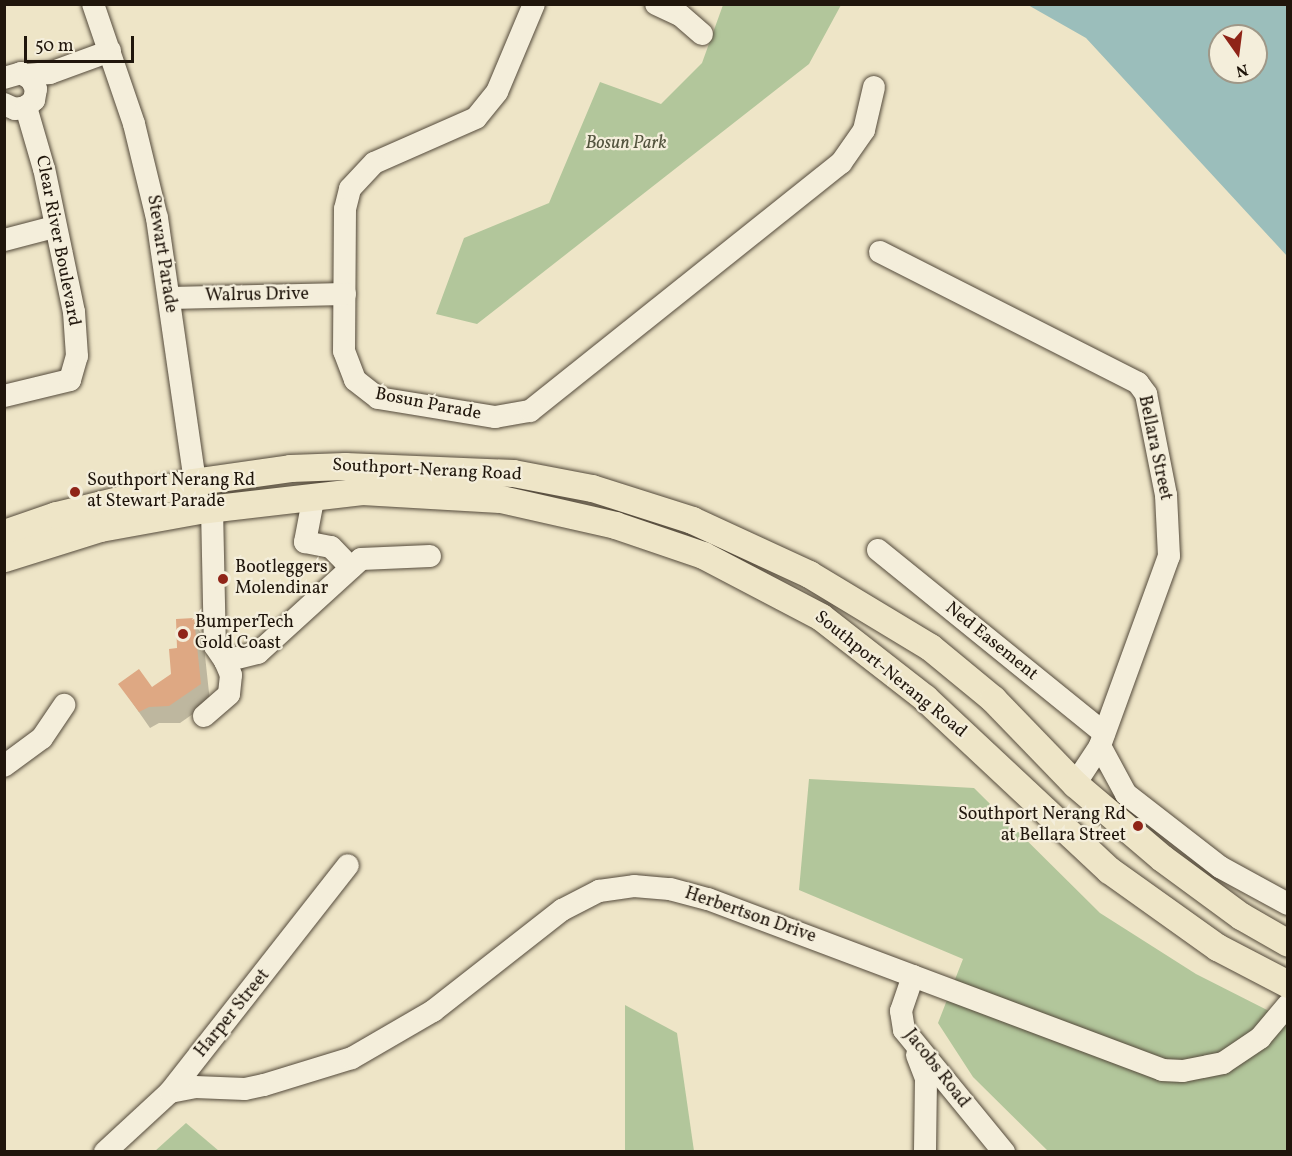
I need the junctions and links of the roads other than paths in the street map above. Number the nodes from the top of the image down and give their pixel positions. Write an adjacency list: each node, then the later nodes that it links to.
1 (93, 4): 5 (street, Stewart Parade)
2 (534, 4): 11 (street, Bosun Parade)
3 (656, 4): 4 (street)
4 (702, 34)
5 (113, 60): 6 (street, Clear River Boulevard); 12 (street, Stewart Parade)
6 (16, 85): 8 (street, Clear River Boulevard)
7 (874, 87): 11 (street, Bosun Parade)
8 (54, 227): 9 (street); 13 (street, Clear River Boulevard)
9 (4, 240)
10 (880, 252): 25 (street, Bellara Street)
11 (345, 294): 12 (street, Walrus Drive)
12 (170, 298): 14 (street, Stewart Parade)
13 (4, 396)
14 (192, 482): 16 (street, Stewart Parade); 17 (main road, Southport-Nerang Road); 27 (main road, Southport-Nerang Road)
15 (314, 495): 16 (main road, Southport-Nerang Road); 21 (street); 32 (main road, Southport-Nerang Road)
16 (206, 509): 20 (main road, Southport-Nerang Road); 22 (street, Stewart Parade)
17 (4, 534)
18 (878, 550): 25 (street, Ned Easement)
19 (430, 556): 21 (street)
20 (4, 558)
21 (351, 568): 22 (street)
22 (225, 661): 24 (street, Stewart Parade)
23 (64, 705): 26 (street)
24 (204, 716)
25 (1102, 740): 27 (street, Bellara Street); 29 (street)
26 (4, 766)
27 (1075, 784): 30 (main road, Southport-Nerang Road)
28 (348, 865): 35 (street, Harper Street)
29 (1287, 904)
30 (1287, 942)
31 (913, 976): 33 (street, Herbertson Drive); 34 (street, Jacobs Road); 35 (street, Herbertson Drive)
32 (1287, 984)
33 (1287, 1005)
34 (920, 1052): 37 (street); 38 (street, Jacobs Road)
35 (170, 1092): 36 (street, Harper Street)
36 (105, 1152)
37 (925, 1152)
38 (1004, 1152)

